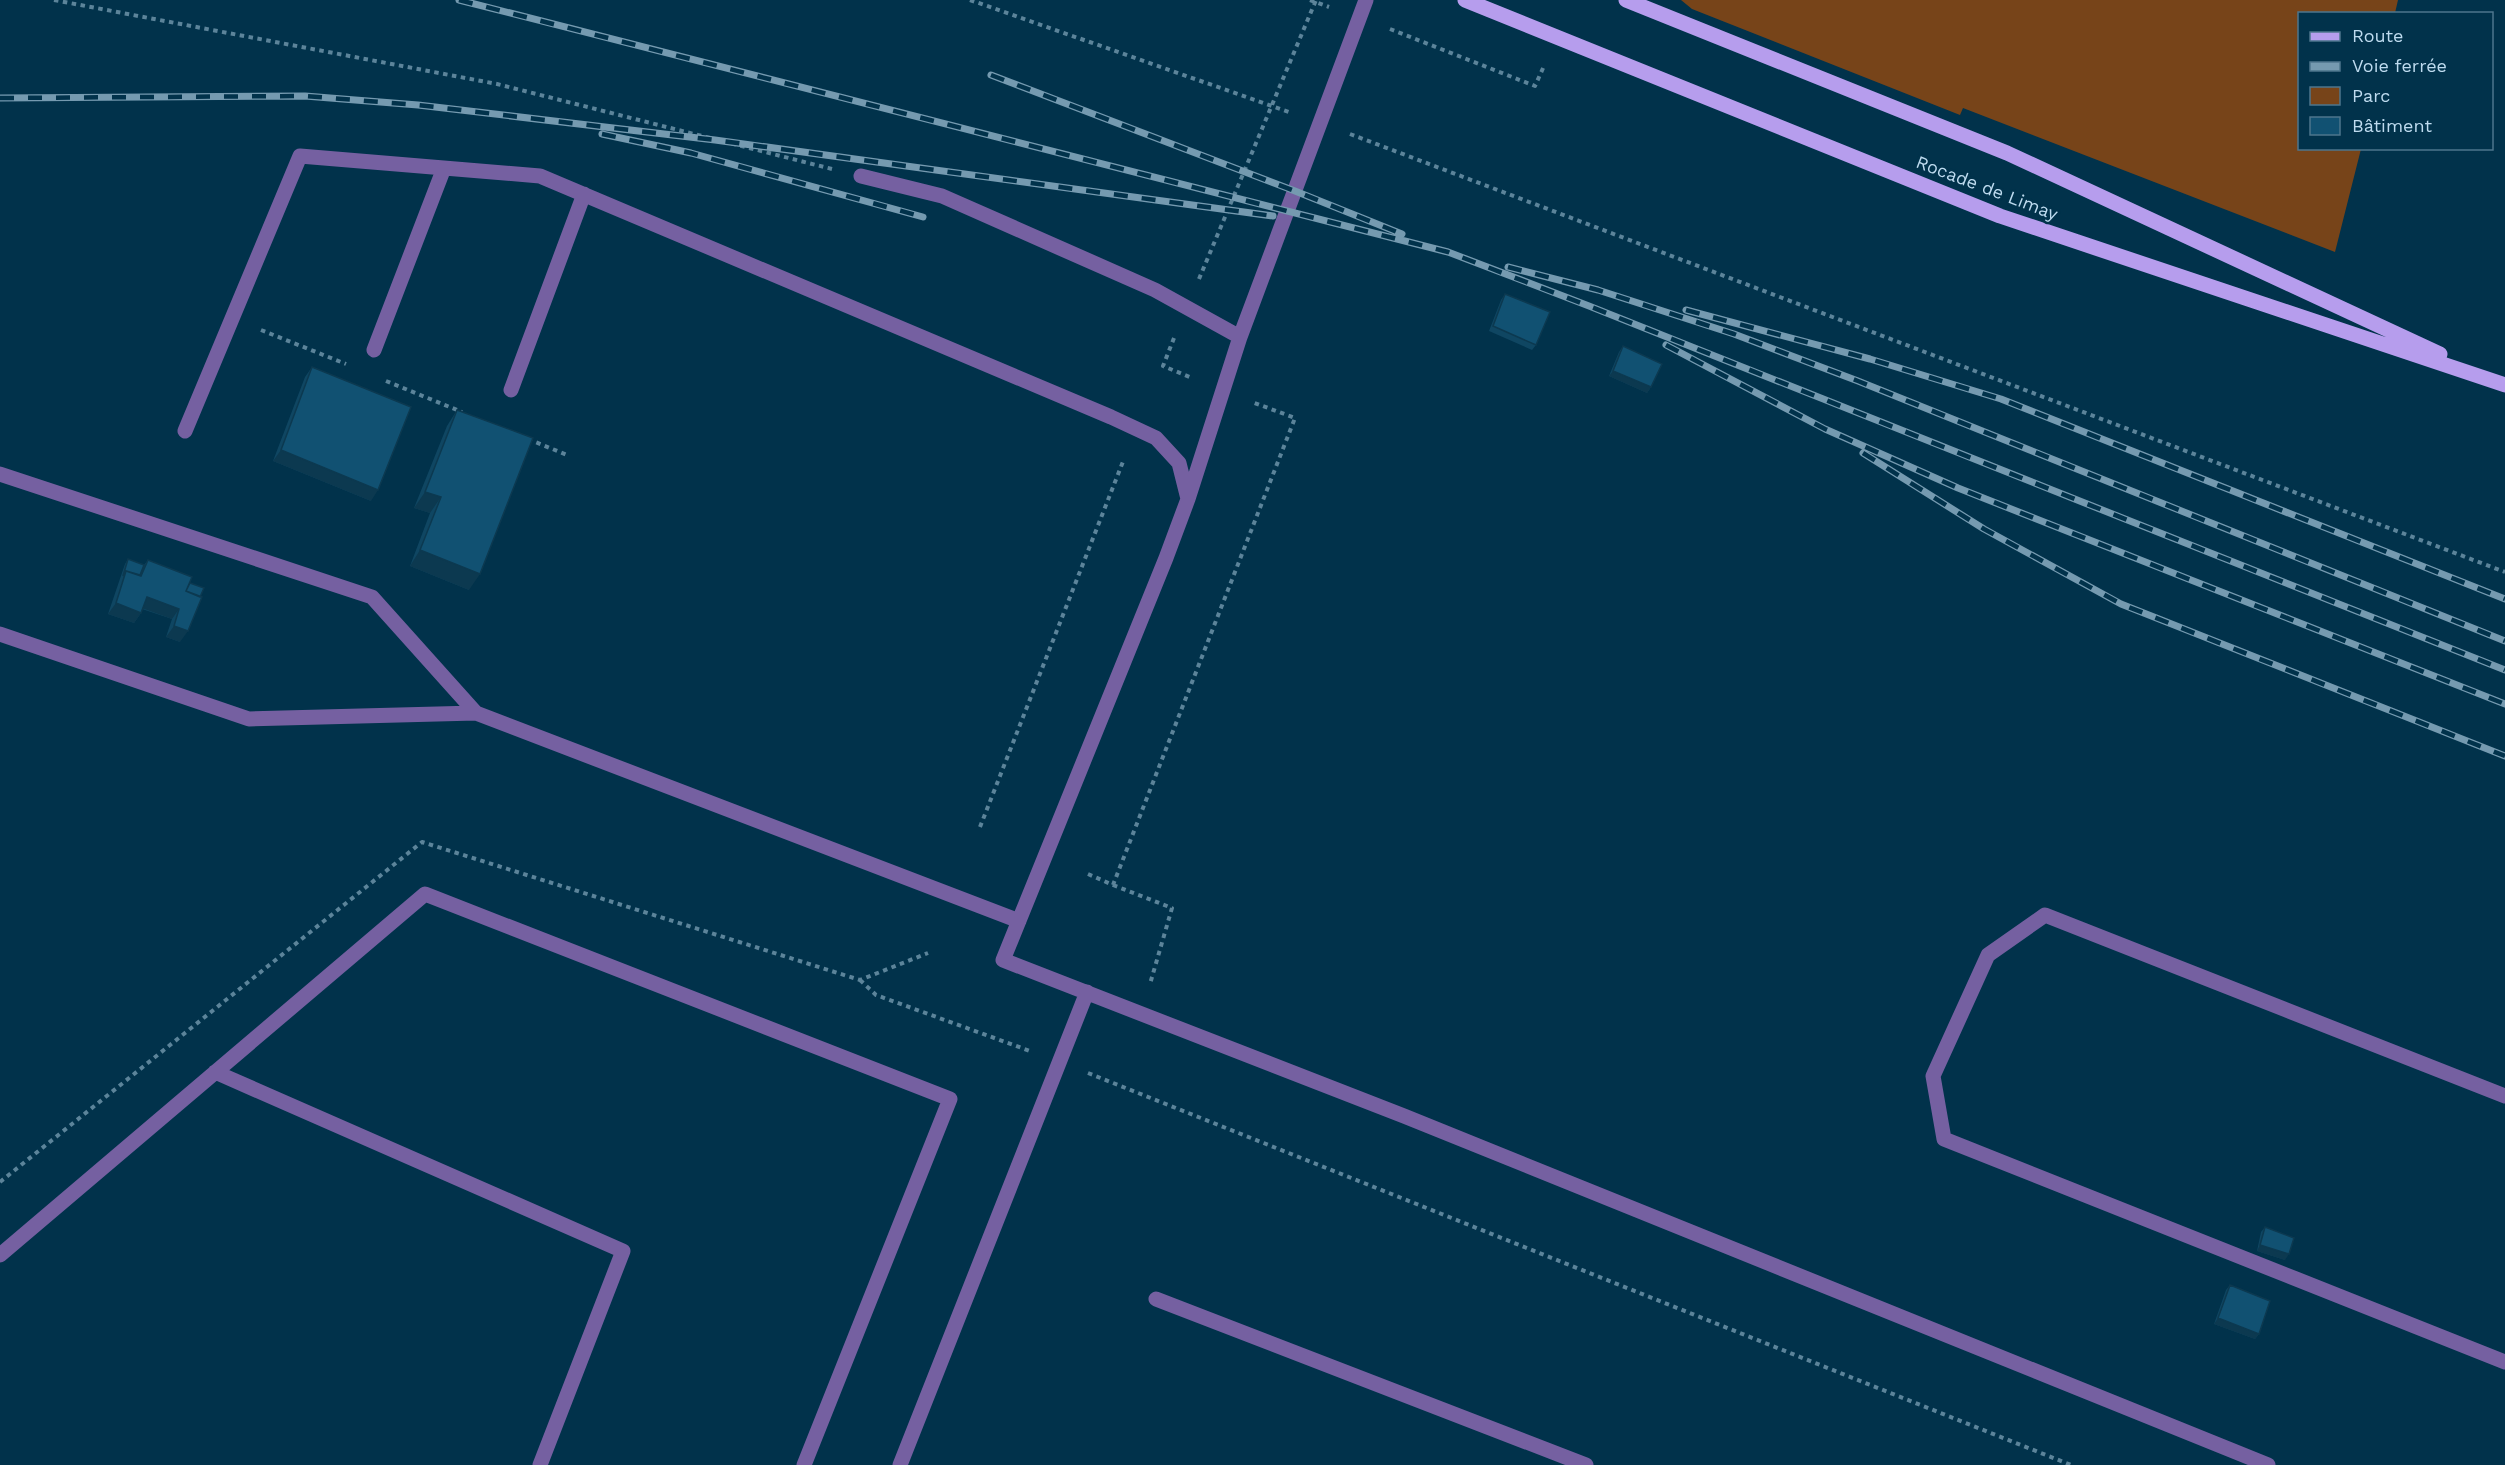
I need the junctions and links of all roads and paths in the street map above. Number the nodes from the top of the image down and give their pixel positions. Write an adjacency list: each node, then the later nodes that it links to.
1 (54, 0): 12 (path)
2 (970, 0): 9 (path)
3 (1366, 0): 7 (street)
4 (1465, 0): 21 (main road, Rocade de Limay)
5 (1626, 0): 21 (main road, Rocade de Limay)
6 (1314, 1): 7 (path); 9 (path)
7 (1360, 17): 8 (path); 10 (street)
8 (1548, 56)
9 (1271, 106): 10 (path); 14 (path)
10 (1320, 123): 16 (street); 31 (path)
11 (444, 168): 13 (street); 15 (street); 17 (street)
12 (861, 176): 14 (street)
13 (584, 194): 22 (street); 25 (street)
14 (1187, 307): 16 (street); 19 (path)
15 (232, 319): 18 (path); 26 (street)
16 (1240, 337): 30 (street)
17 (374, 350)
18 (353, 368)
19 (1192, 378)
20 (385, 380): 24 (path)
21 (2505, 385)
22 (511, 390)
23 (1248, 400): 36 (path)
24 (468, 415)
25 (1135, 428): 30 (street); 34 (path)
26 (185, 431)
27 (519, 435): 28 (path)
28 (567, 455)
29 (0, 474): 33 (street)
30 (1188, 499): 37 (street)
31 (2505, 572)
32 (0, 634): 33 (street)
33 (476, 712): 37 (street)
34 (980, 827)
35 (1088, 874): 36 (path)
36 (1113, 885): 41 (path)
37 (1019, 921): 40 (street)
38 (928, 953): 39 (path)
39 (860, 980): 42 (path); 45 (path)
40 (1087, 992): 41 (street); 42 (street)
41 (1142, 1014): 54 (street)
42 (1060, 1062): 51 (street); 53 (path)
43 (215, 1072): 46 (street); 49 (street); 50 (street)
44 (2505, 1096): 48 (street)
45 (0, 1182)
46 (0, 1255)
47 (1155, 1299): 52 (street)
48 (2505, 1362)
49 (540, 1465)
50 (804, 1465)
51 (900, 1465)
52 (1586, 1465)
53 (2071, 1465)
54 (2268, 1465)

